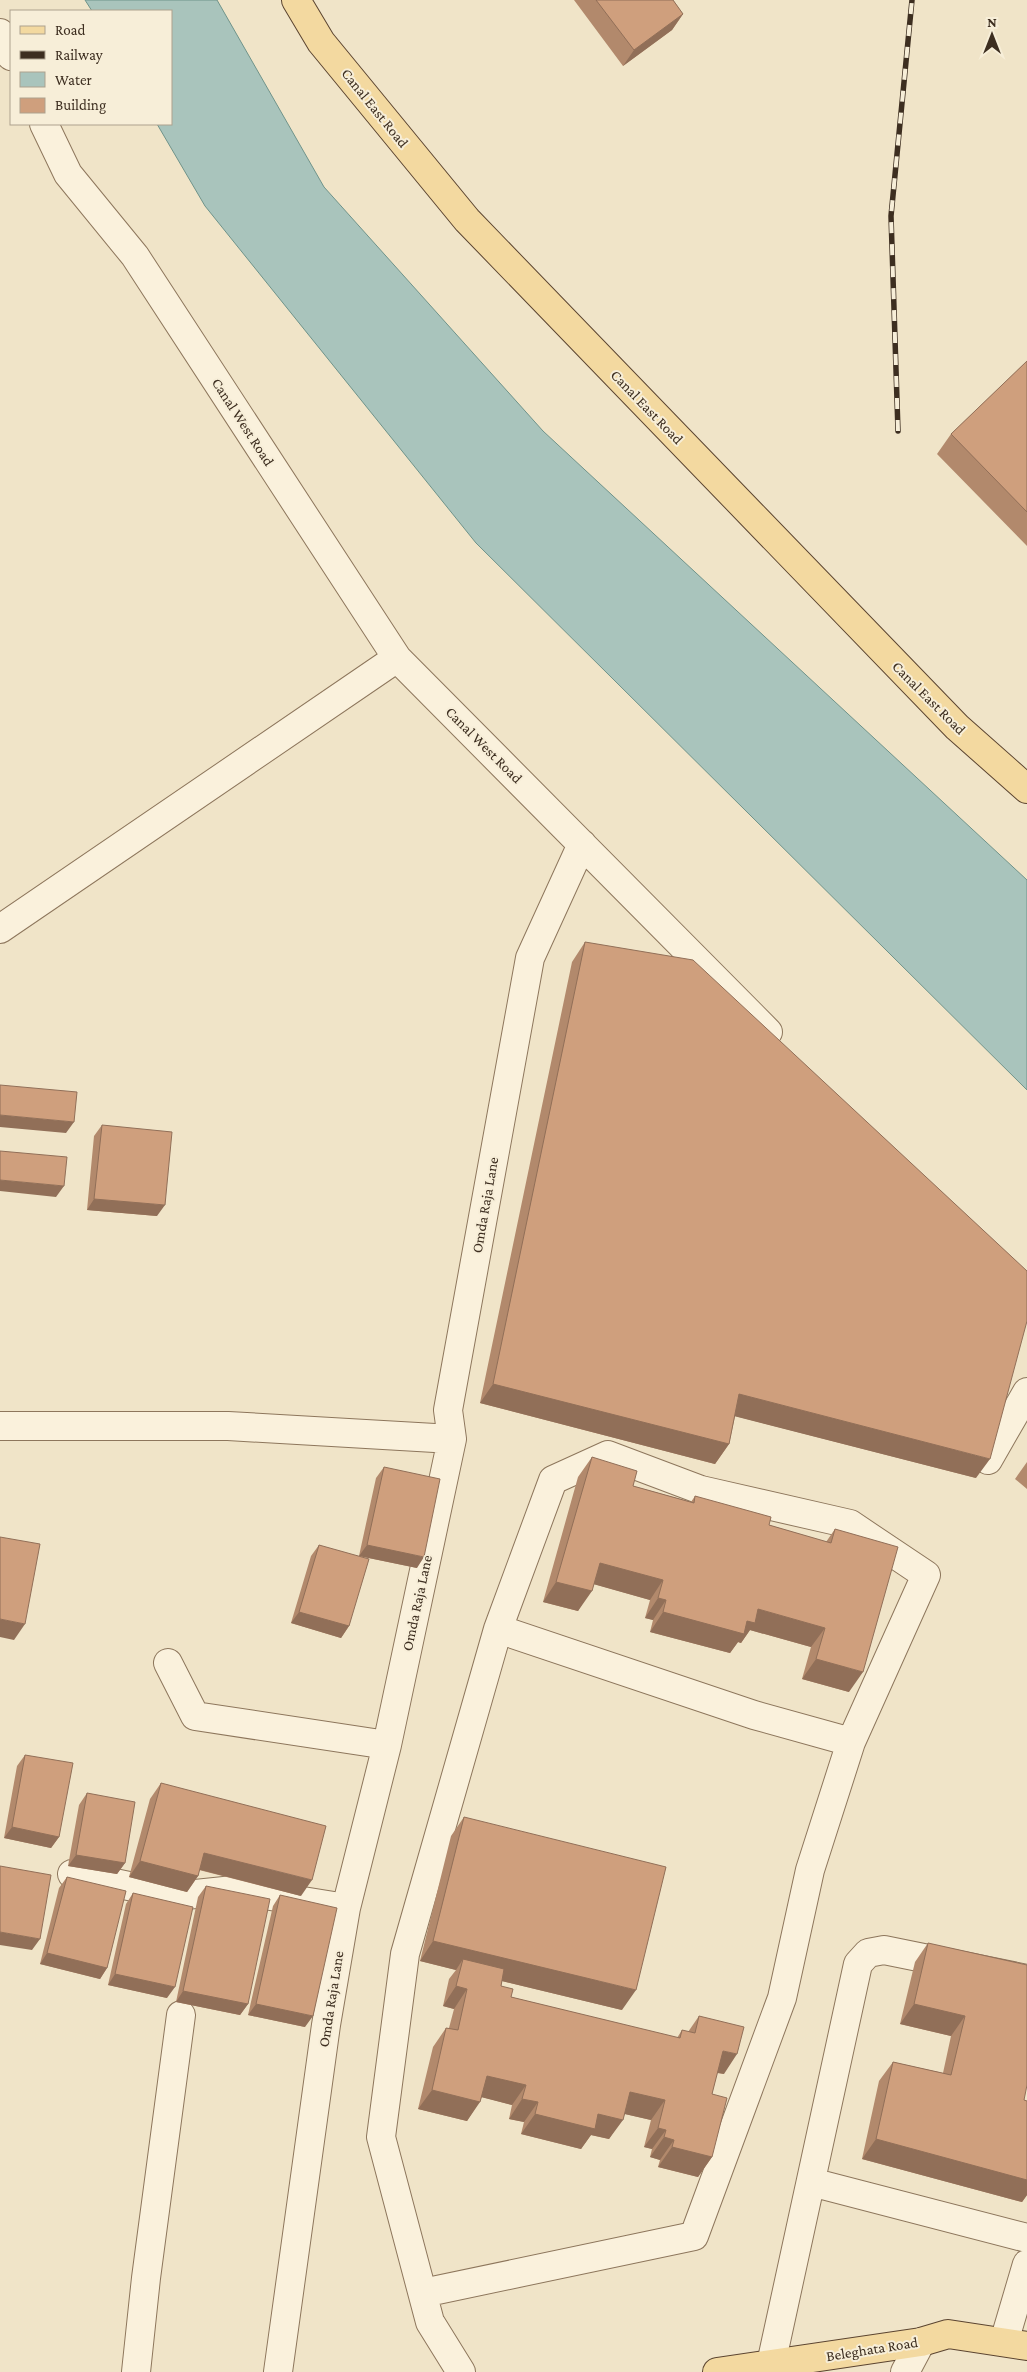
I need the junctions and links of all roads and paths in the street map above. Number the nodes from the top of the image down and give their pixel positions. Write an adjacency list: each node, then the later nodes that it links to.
1 (296, 0): 6 (main road, Canal East Road)
2 (0, 33): 3 (street)
3 (10, 54)
4 (44, 125): 5 (street, Canal West Road)
5 (397, 658): 7 (street, Canal West Road); 8 (street)
6 (1027, 789)
7 (582, 844): 9 (street, Canal West Road); 12 (street, Omda Raja Lane)
8 (0, 929)
9 (788, 1052)
10 (1027, 1392): 13 (street)
11 (0, 1426): 12 (street)
12 (452, 1438): 17 (street, Omda Raja Lane)
13 (988, 1460)
14 (498, 1629): 16 (street); 16 (street); 25 (street)
15 (168, 1664): 17 (street)
16 (851, 1742): 25 (street)
17 (387, 1745): 19 (street, Omda Raja Lane)
18 (72, 1874): 19 (street)
19 (346, 1908): 30 (street, Omda Raja Lane)
20 (1027, 1979): 22 (street)
21 (181, 2015): 29 (street)
22 (811, 2182): 23 (street); 28 (street)
23 (1027, 2238)
24 (1027, 2264): 27 (street)
25 (423, 2293): 31 (street)
26 (921, 2342): 27 (main road, Beleghata Road); 28 (main road, Beleghata Road); 33 (street)
27 (1015, 2344)
28 (771, 2364): 32 (main road, Beleghata Road)
29 (136, 2372)
30 (278, 2372)
31 (461, 2372)
32 (717, 2372)
33 (905, 2372)

